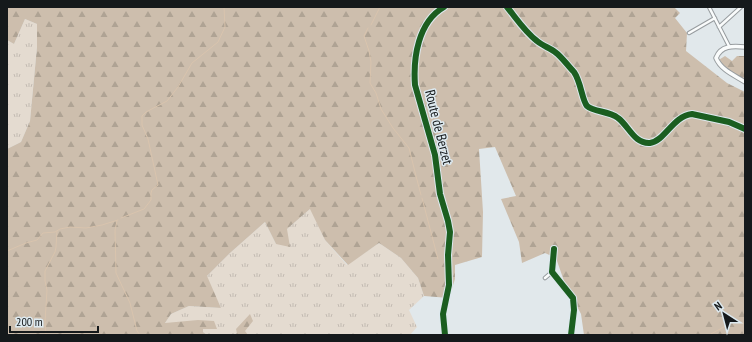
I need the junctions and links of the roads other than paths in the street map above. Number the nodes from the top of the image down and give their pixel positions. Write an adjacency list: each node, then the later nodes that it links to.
1 (444, 7): 15 (street, Route de Berzet)
2 (507, 7): 11 (street)
3 (709, 7): 5 (street)
4 (741, 7): 6 (street)
5 (715, 18): 6 (street); 7 (street)
6 (719, 27): 8 (street)
7 (689, 32)
8 (728, 46): 9 (street); 10 (street)
9 (745, 46)
10 (745, 82)
11 (745, 128)
12 (554, 249): 13 (street)
13 (552, 272): 14 (street); 16 (street)
14 (545, 278)
15 (445, 335)
16 (571, 335)

